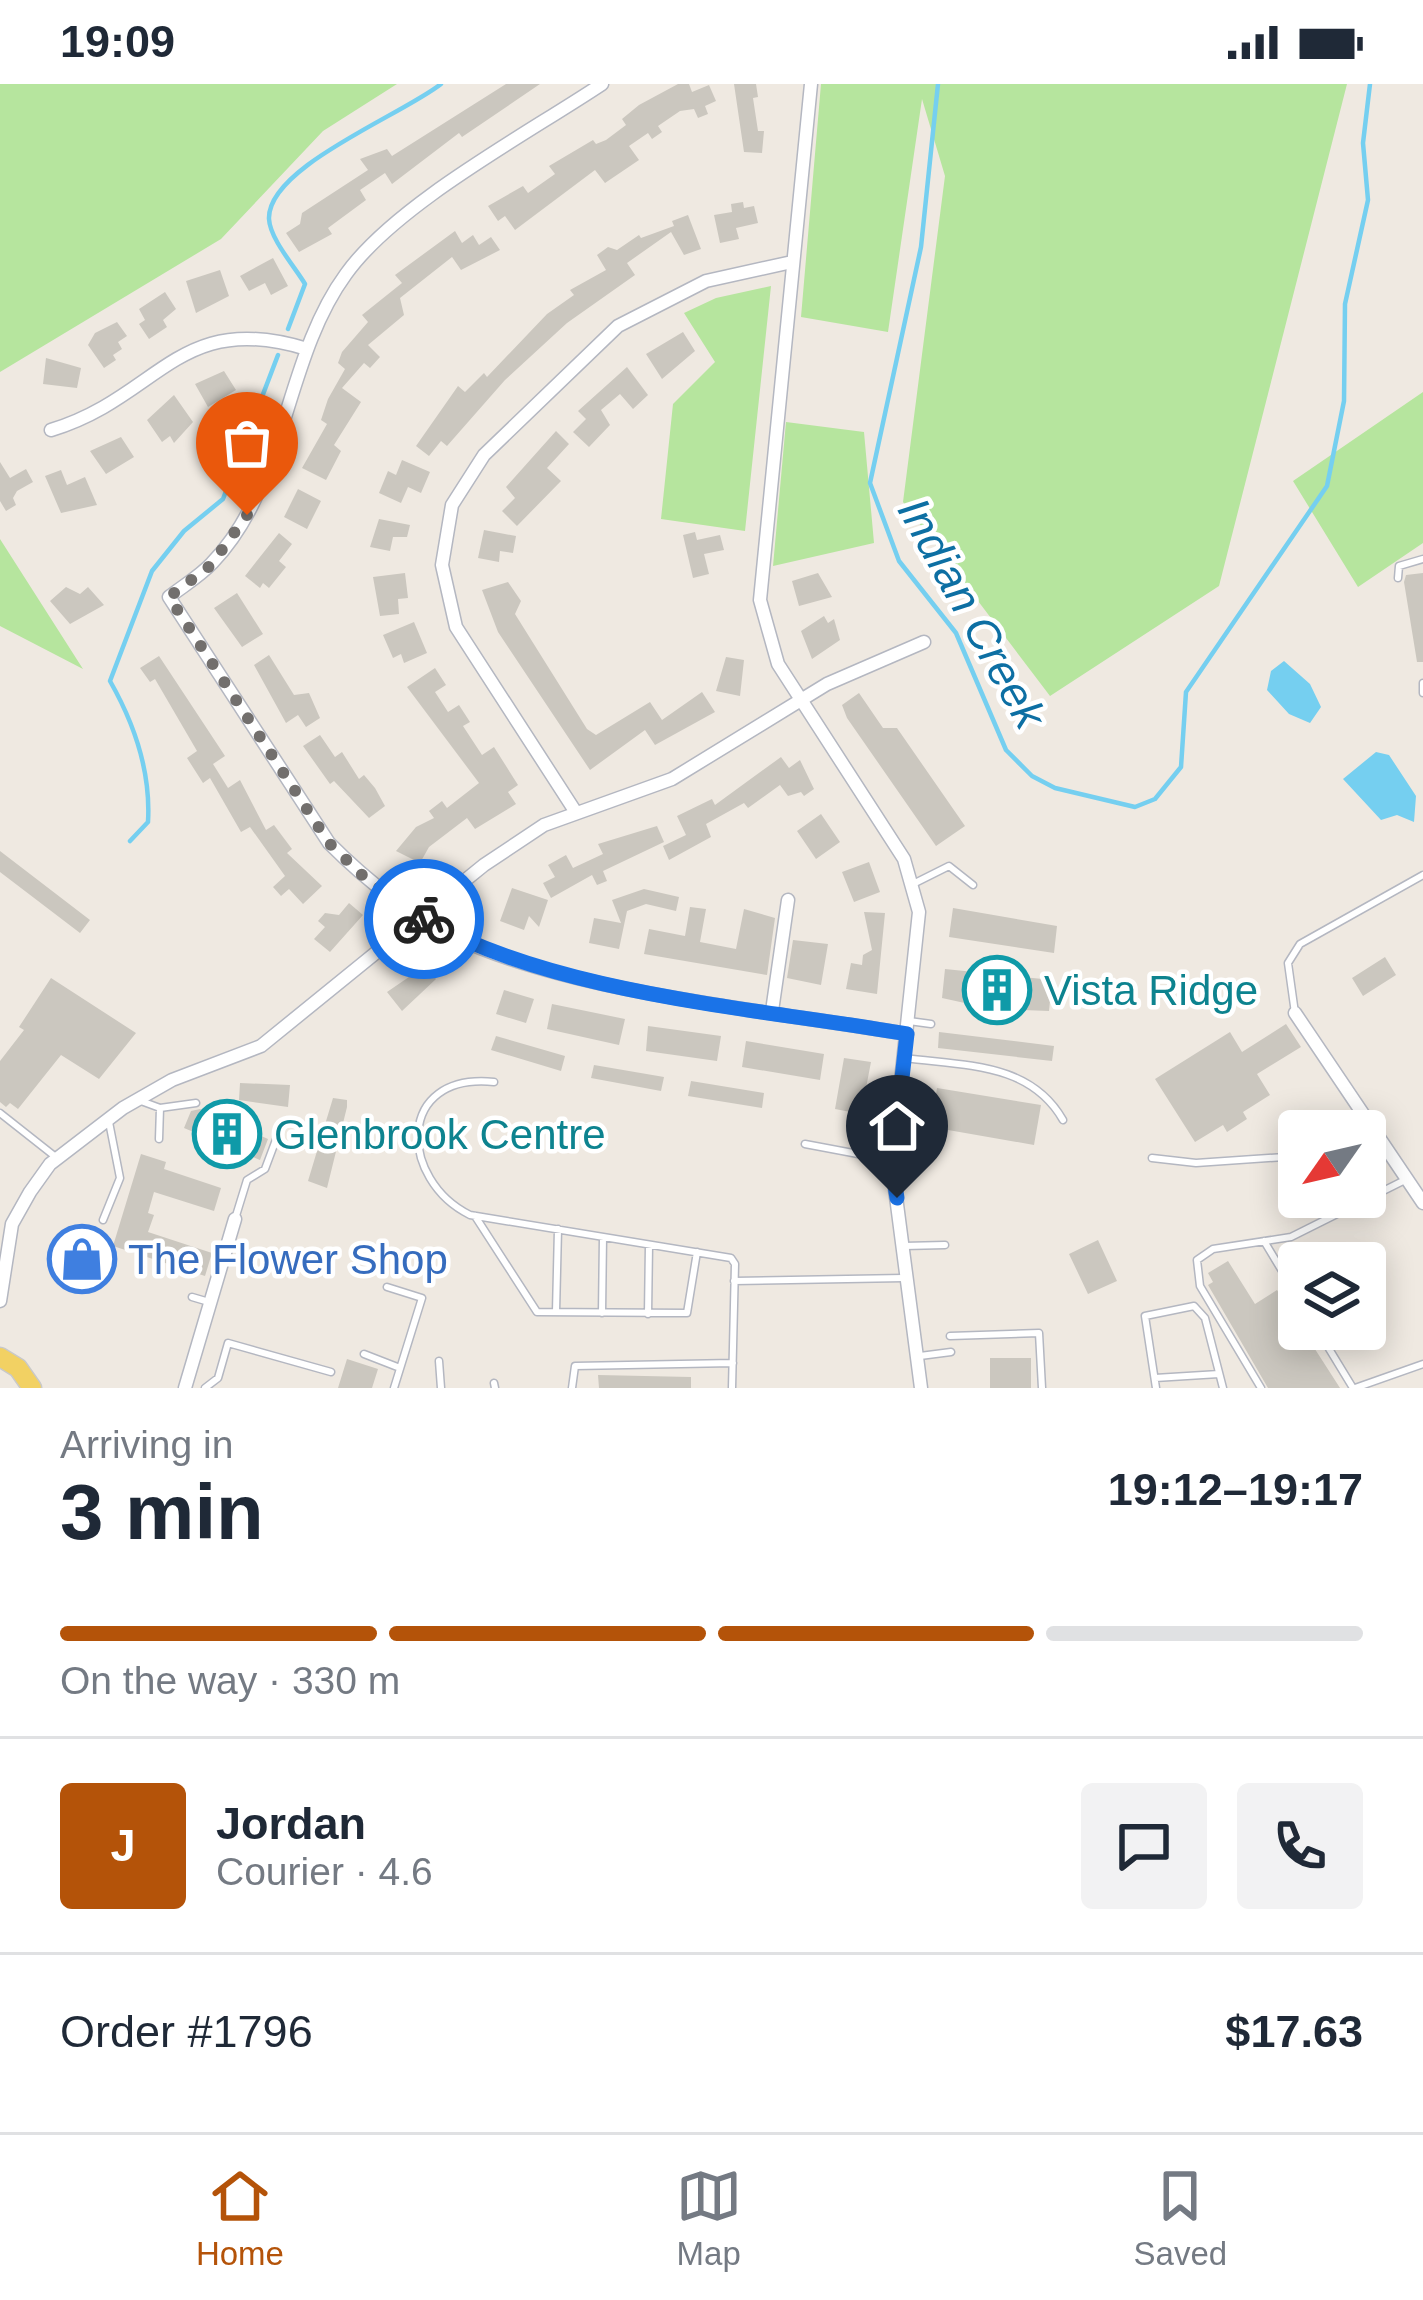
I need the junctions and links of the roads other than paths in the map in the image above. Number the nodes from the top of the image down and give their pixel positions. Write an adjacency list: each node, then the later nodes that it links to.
1 (602, 84): 4 (street)
2 (811, 84): 3 (street)
3 (792, 262): 11 (street); 12 (street)
4 (308, 349): 5 (street); 17 (street)
5 (51, 430)
6 (1423, 560): 7 (lane)
7 (1397, 578)
8 (924, 642): 11 (street)
9 (1423, 683): 10 (lane)
10 (1423, 693)
11 (800, 700): 12 (street); 14 (street)
12 (575, 811): 17 (street)
13 (1423, 875): 19 (lane)
14 (913, 884): 15 (lane); 21 (street)
15 (973, 885)
16 (788, 900): 18 (street)
17 (423, 918): 18 (street); 24 (street)
18 (772, 1011): 21 (street)
19 (1295, 1013): 27 (street)
20 (931, 1024): 21 (lane)
21 (908, 1028): 22 (street)
22 (904, 1058): 30 (lane); 38 (street)
23 (494, 1082): 41 (lane)
24 (137, 1099): 26 (lane); 29 (street)
25 (196, 1103): 26 (lane)
26 (160, 1108): 32 (lane)
27 (1356, 1110)
28 (0, 1113): 36 (lane)
29 (107, 1119): 36 (street); 43 (lane)
30 (1063, 1120)
31 (277, 1137): 42 (lane)
32 (159, 1139)
33 (805, 1144): 38 (lane)
34 (1386, 1154): 39 (street)
35 (1278, 1157): 37 (lane)
36 (57, 1158): 56 (street)
37 (1152, 1158)
38 (893, 1160): 49 (street)
39 (1407, 1179): 40 (street); 46 (lane)
40 (1423, 1204)
41 (475, 1216): 44 (lane); 58 (lane)
42 (235, 1219): 57 (street)
43 (104, 1220)
44 (557, 1229): 45 (lane); 58 (lane)
45 (603, 1237): 47 (lane); 59 (lane)
46 (1264, 1241): 51 (lane); 84 (lane)
47 (649, 1244): 50 (lane); 60 (lane)
48 (945, 1245): 49 (lane)
49 (904, 1246): 52 (street)
50 (697, 1252): 53 (lane); 60 (lane)
51 (1278, 1264)
52 (908, 1278): 53 (lane); 65 (street)
53 (734, 1281): 68 (lane)
54 (387, 1287): 70 (lane)
55 (192, 1297): 57 (lane)
56 (0, 1301)
57 (209, 1302): 75 (street)
58 (556, 1312): 59 (lane)
59 (602, 1313): 60 (lane)
60 (648, 1314)
61 (950, 1336): 82 (lane)
62 (1330, 1350): 85 (lane)
63 (951, 1352): 65 (lane)
64 (364, 1354): 70 (lane)
65 (920, 1356): 81 (street)
66 (0, 1357): 74 (main road)
67 (439, 1361): 78 (lane)
68 (733, 1363): 79 (lane); 80 (lane)
69 (1423, 1364): 85 (lane)
70 (400, 1368): 77 (lane)
71 (331, 1372): 76 (lane)
72 (1220, 1374): 73 (lane); 73 (lane); 83 (lane)
73 (1155, 1383)
74 (32, 1388)
75 (185, 1388)
76 (205, 1388)
77 (394, 1388)
78 (441, 1388)
79 (572, 1388)
80 (732, 1388)
81 (921, 1388)
82 (1042, 1388)
83 (1223, 1388)
84 (1261, 1388)
85 (1354, 1388)

